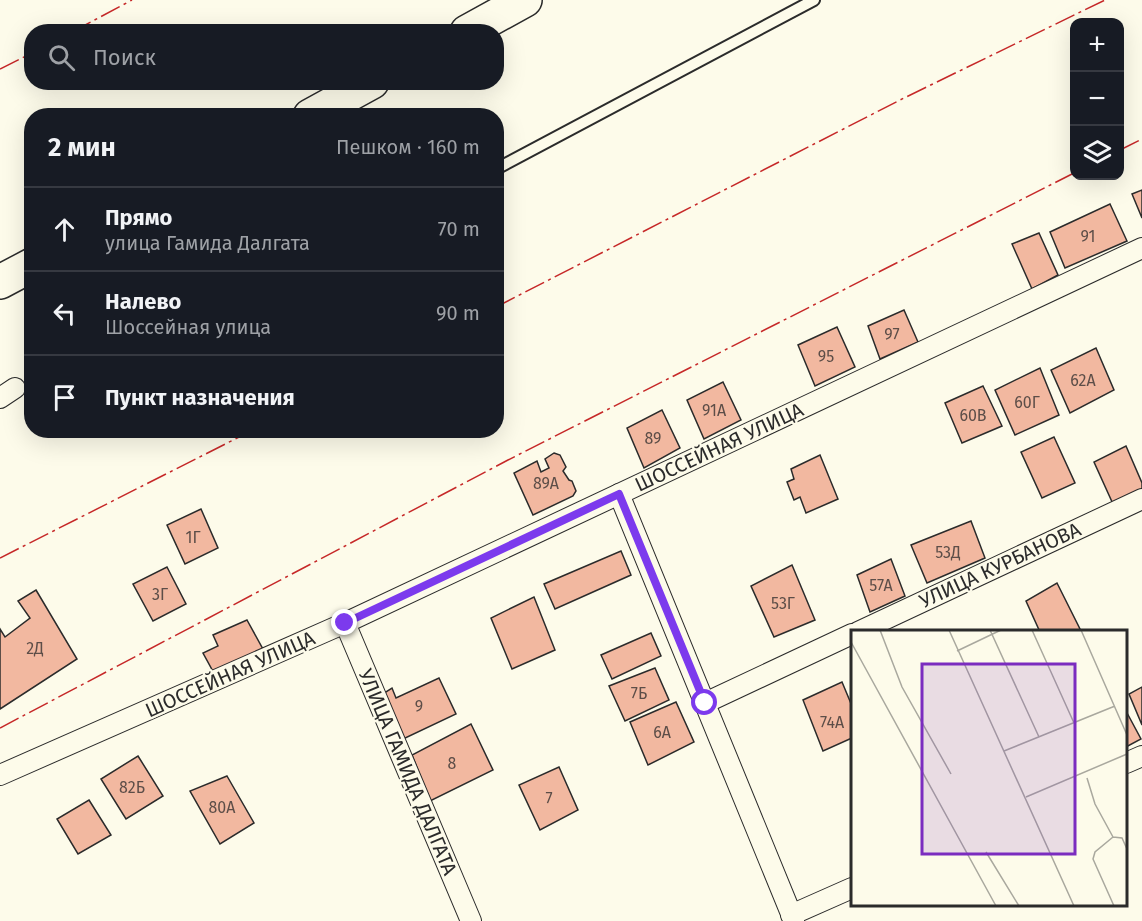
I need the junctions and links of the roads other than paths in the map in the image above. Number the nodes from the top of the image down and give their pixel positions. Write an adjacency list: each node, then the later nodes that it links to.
1 (525, 0): 3 (highway)
2 (813, 0): 6 (lane)
3 (481, 24)
4 (357, 90): 5 (highway)
5 (325, 108)
6 (504, 166)
7 (1142, 248): 10 (street, ШОССЕЙНАЯ УЛИЦА)
8 (24, 269): 9 (highway)
9 (0, 282)
10 (619, 494): 12 (street, ШОССЕЙНАЯ УЛИЦА); 15 (street)
11 (1142, 499): 13 (street, УЛИЦА КУРБАНОВА)
12 (345, 623): 18 (street, ШОССЕЙНАЯ УЛИЦА); 21 (street, УЛИЦА ГАМИДА ДАЛГАТА)
13 (862, 630)
14 (851, 634): 15 (street)
15 (705, 703): 20 (street)
16 (1142, 756): 17 (street)
17 (1127, 762)
18 (0, 775)
19 (851, 889): 20 (street)
20 (793, 918)
21 (471, 921)

